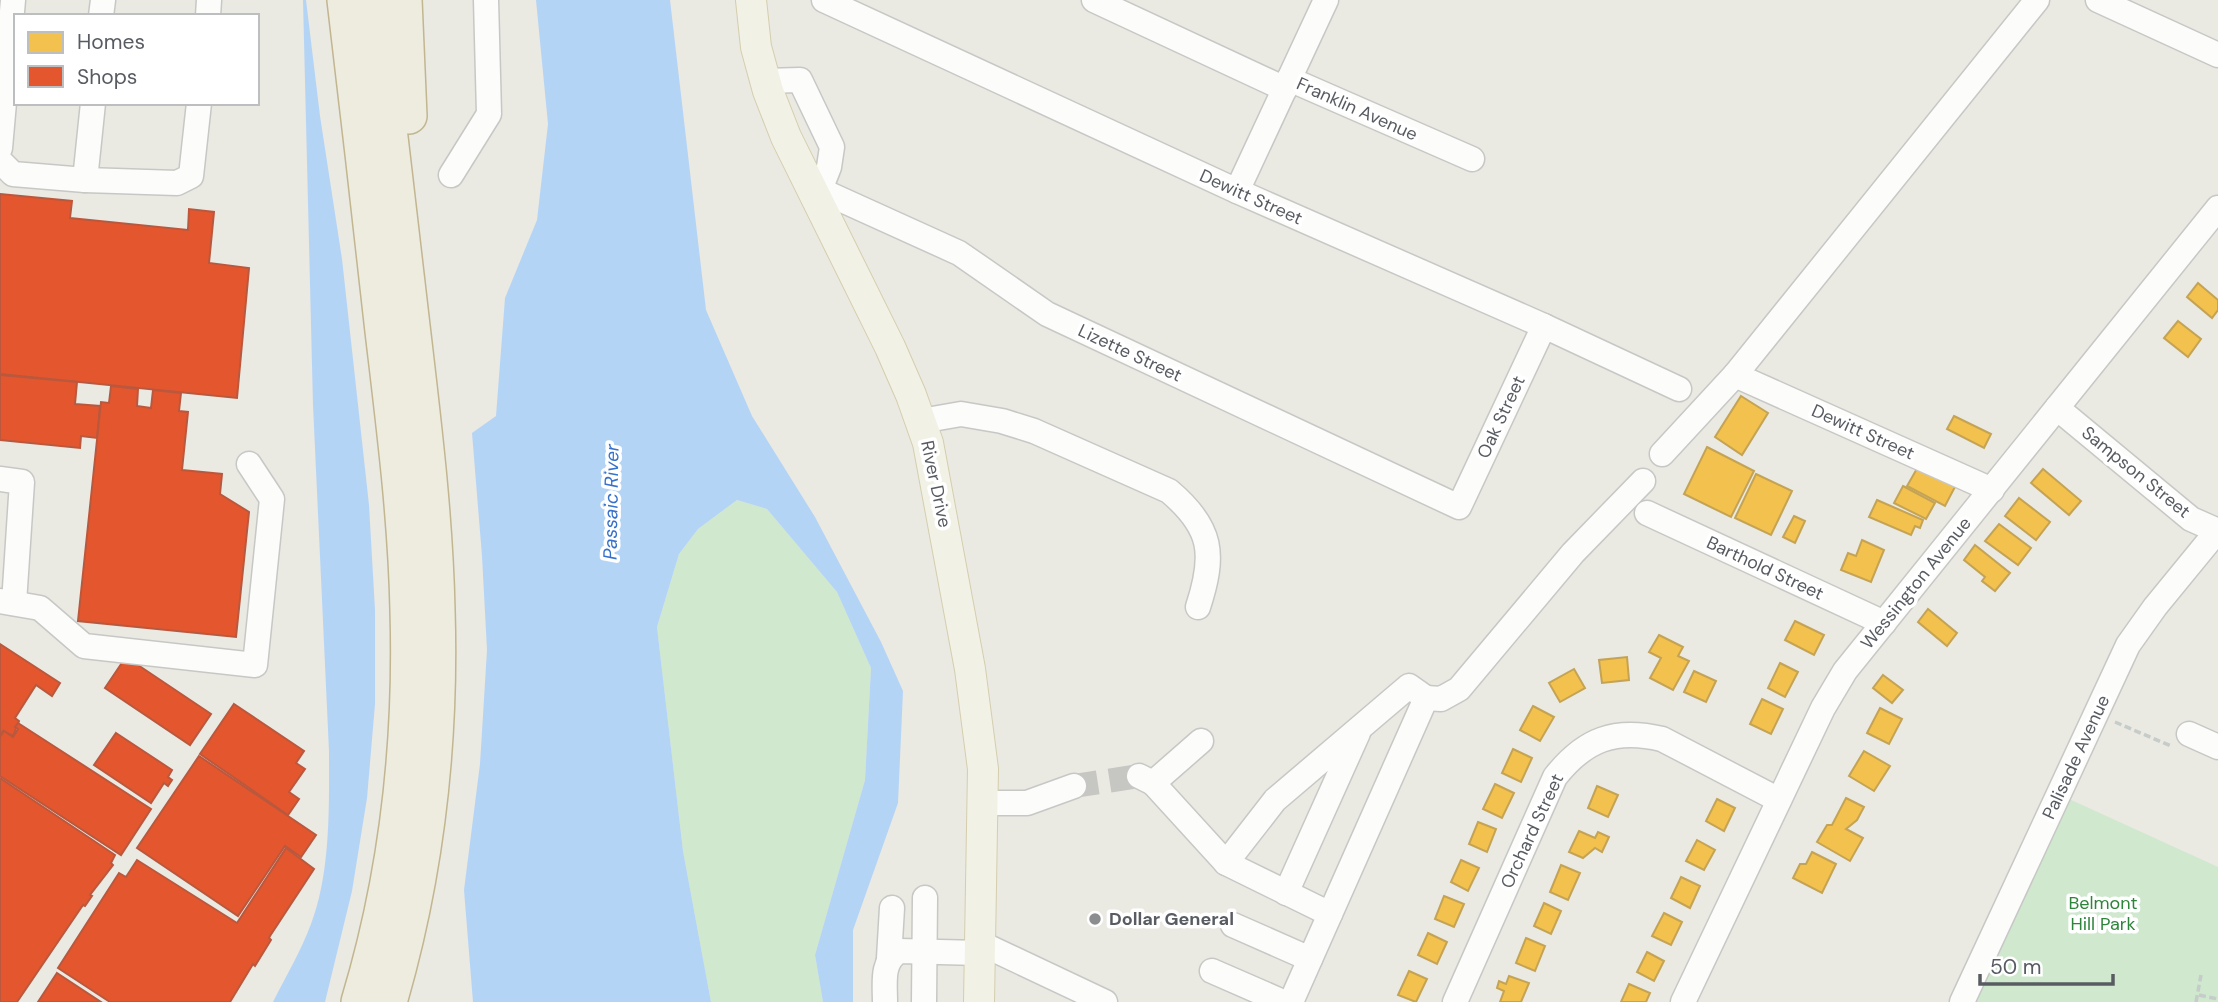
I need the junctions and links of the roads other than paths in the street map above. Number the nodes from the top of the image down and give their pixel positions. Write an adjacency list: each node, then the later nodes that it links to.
1 (13, 0): 18 (street)
2 (321, 0): 39 (highway)
3 (345, 0): 39 (highway)
4 (374, 0): 39 (highway)
5 (404, 0): 39 (highway)
6 (486, 0): 21 (street)
7 (751, 0): 23 (main road, River Drive)
8 (824, 0): 24 (street, Dewitt Street)
9 (1094, 0): 15 (street, Franklin Avenue)
10 (1326, 0): 15 (street)
11 (2037, 0): 27 (street)
12 (2098, 0): 13 (street)
13 (2129, 6): 14 (street)
14 (2218, 55)
15 (1287, 84): 19 (street, Franklin Avenue); 24 (street)
16 (93, 105): 22 (street)
17 (199, 105): 22 (street)
18 (0, 148)
19 (1472, 159)
20 (0, 161): 22 (street)
21 (451, 175)
22 (85, 180)
23 (815, 188): 30 (main road, River Drive); 36 (street, Lizette Street)
24 (1237, 191): 26 (street, Dewitt Street)
25 (2214, 222): 29 (street, Wessington Avenue)
26 (1544, 326): 28 (street, Dewitt Street); 36 (street, Oak Street)
27 (1735, 375): 31 (street); 35 (street, Dewitt Street)
28 (1679, 389)
29 (2057, 408): 35 (street, Wessington Avenue); 38 (street, Sampson Street)
30 (921, 421): 41 (street); 50 (main road, River Drive)
31 (1662, 454)
32 (249, 464): 40 (street)
33 (0, 479): 40 (street)
34 (1643, 481): 43 (street)
35 (1992, 490): 42 (street, Wessington Avenue)
36 (1459, 508)
37 (1647, 513): 42 (street, Barthold Street)
38 (2218, 531): 72 (street, Palisade Avenue)
39 (420, 554): 62 (highway); 63 (highway)
40 (7, 602)
41 (1198, 607)
42 (1884, 623): 49 (street, Wessington Avenue)
43 (1426, 698): 44 (street); 55 (street)
44 (1362, 726): 51 (street); 52 (street)
45 (2179, 740): 47 (street)
46 (1201, 741): 51 (street)
47 (2218, 747)
48 (1074, 786): 50 (street)
49 (1779, 800): 70 (street, Orchard Street); 71 (street, Wessington Avenue)
50 (984, 803): 57 (main road, River Drive)
51 (1226, 863): 52 (street)
52 (1286, 892): 55 (street)
53 (925, 898): 58 (street)
54 (892, 908): 59 (street)
55 (1330, 914): 60 (street)
56 (1233, 925): 60 (street)
57 (980, 948): 58 (street); 66 (main road, River Drive); 67 (street)
58 (925, 951): 59 (street); 65 (street)
59 (889, 958): 64 (street)
60 (1310, 960): 69 (street)
61 (1212, 971): 68 (street)
62 (359, 1002)
63 (389, 1002)
64 (885, 1002)
65 (924, 1002)
66 (979, 1002)
67 (1105, 1002)
68 (1283, 1002)
69 (1291, 1002)
70 (1455, 1002)
71 (1683, 1002)
72 (1962, 1002)

